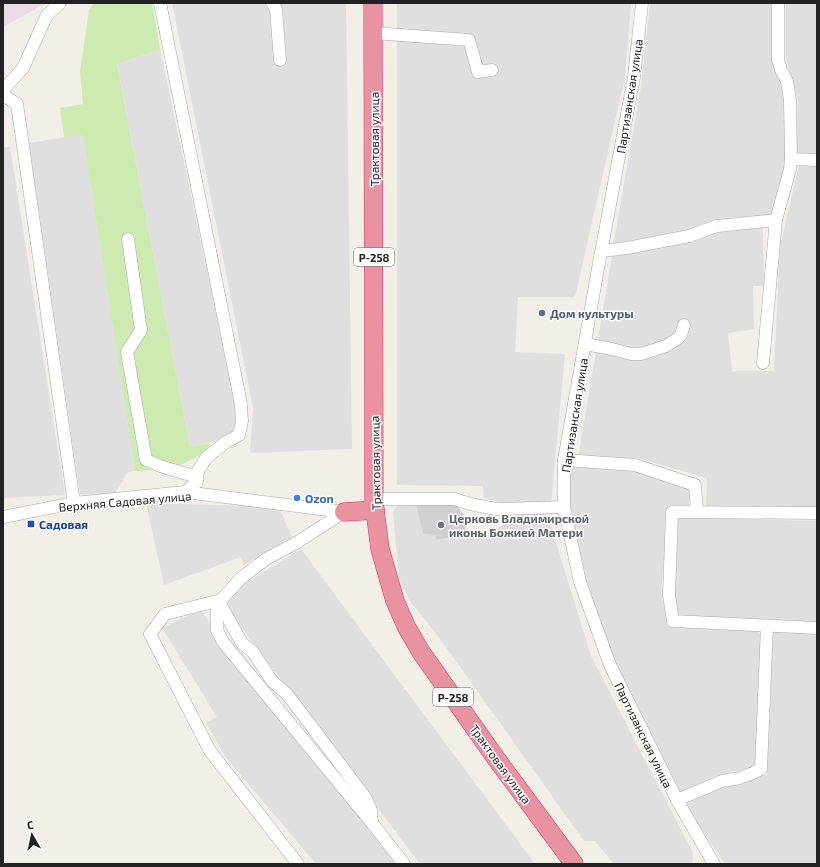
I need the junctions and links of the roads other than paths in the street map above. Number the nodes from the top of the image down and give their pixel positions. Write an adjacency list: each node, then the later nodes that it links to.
1 (60, 3): 10 (street)
2 (160, 3): 21 (street)
3 (272, 3): 8 (street)
4 (374, 3): 7 (highway, Трактовая улица / Р-258)
5 (642, 3): 16 (street, Партизанская улица)
6 (778, 3): 12 (street)
7 (374, 33): 9 (street); 24 (highway, Трактовая улица / Р-258)
8 (280, 60)
9 (492, 70)
10 (3, 90)
11 (3, 95): 23 (street)
12 (791, 159): 13 (street); 14 (street)
13 (817, 160)
14 (776, 220): 16 (street); 19 (street)
15 (128, 239): 21 (street)
16 (602, 251): 18 (street, Партизанская улица)
17 (684, 325): 18 (street)
18 (585, 344): 20 (street, Партизанская улица)
19 (764, 363)
20 (564, 460): 25 (street, Партизанская улица); 27 (street)
21 (197, 477): 22 (street)
22 (186, 492): 23 (street, Верхняя Садовая улица); 26 (street, Верхняя Садовая улица)
23 (74, 503): 29 (street, Верхняя Садовая улица)
24 (375, 505): 25 (street); 26 (highway); 38 (highway, Трактовая улица / Р-258)
25 (564, 507): 33 (street, Партизанская улица)
26 (344, 512): 30 (street)
27 (697, 512): 28 (street); 31 (street)
28 (817, 513)
29 (3, 517)
30 (220, 602): 34 (street); 34 (street); 36 (street)
31 (767, 626): 32 (street); 33 (street)
32 (817, 628)
33 (676, 800): 35 (street, Партизанская улица)
34 (372, 823): 37 (street)
35 (705, 850): 39 (street); 40 (street, Партизанская улица)
36 (298, 864)
37 (404, 864)
38 (574, 864)
39 (701, 864)
40 (714, 864)

